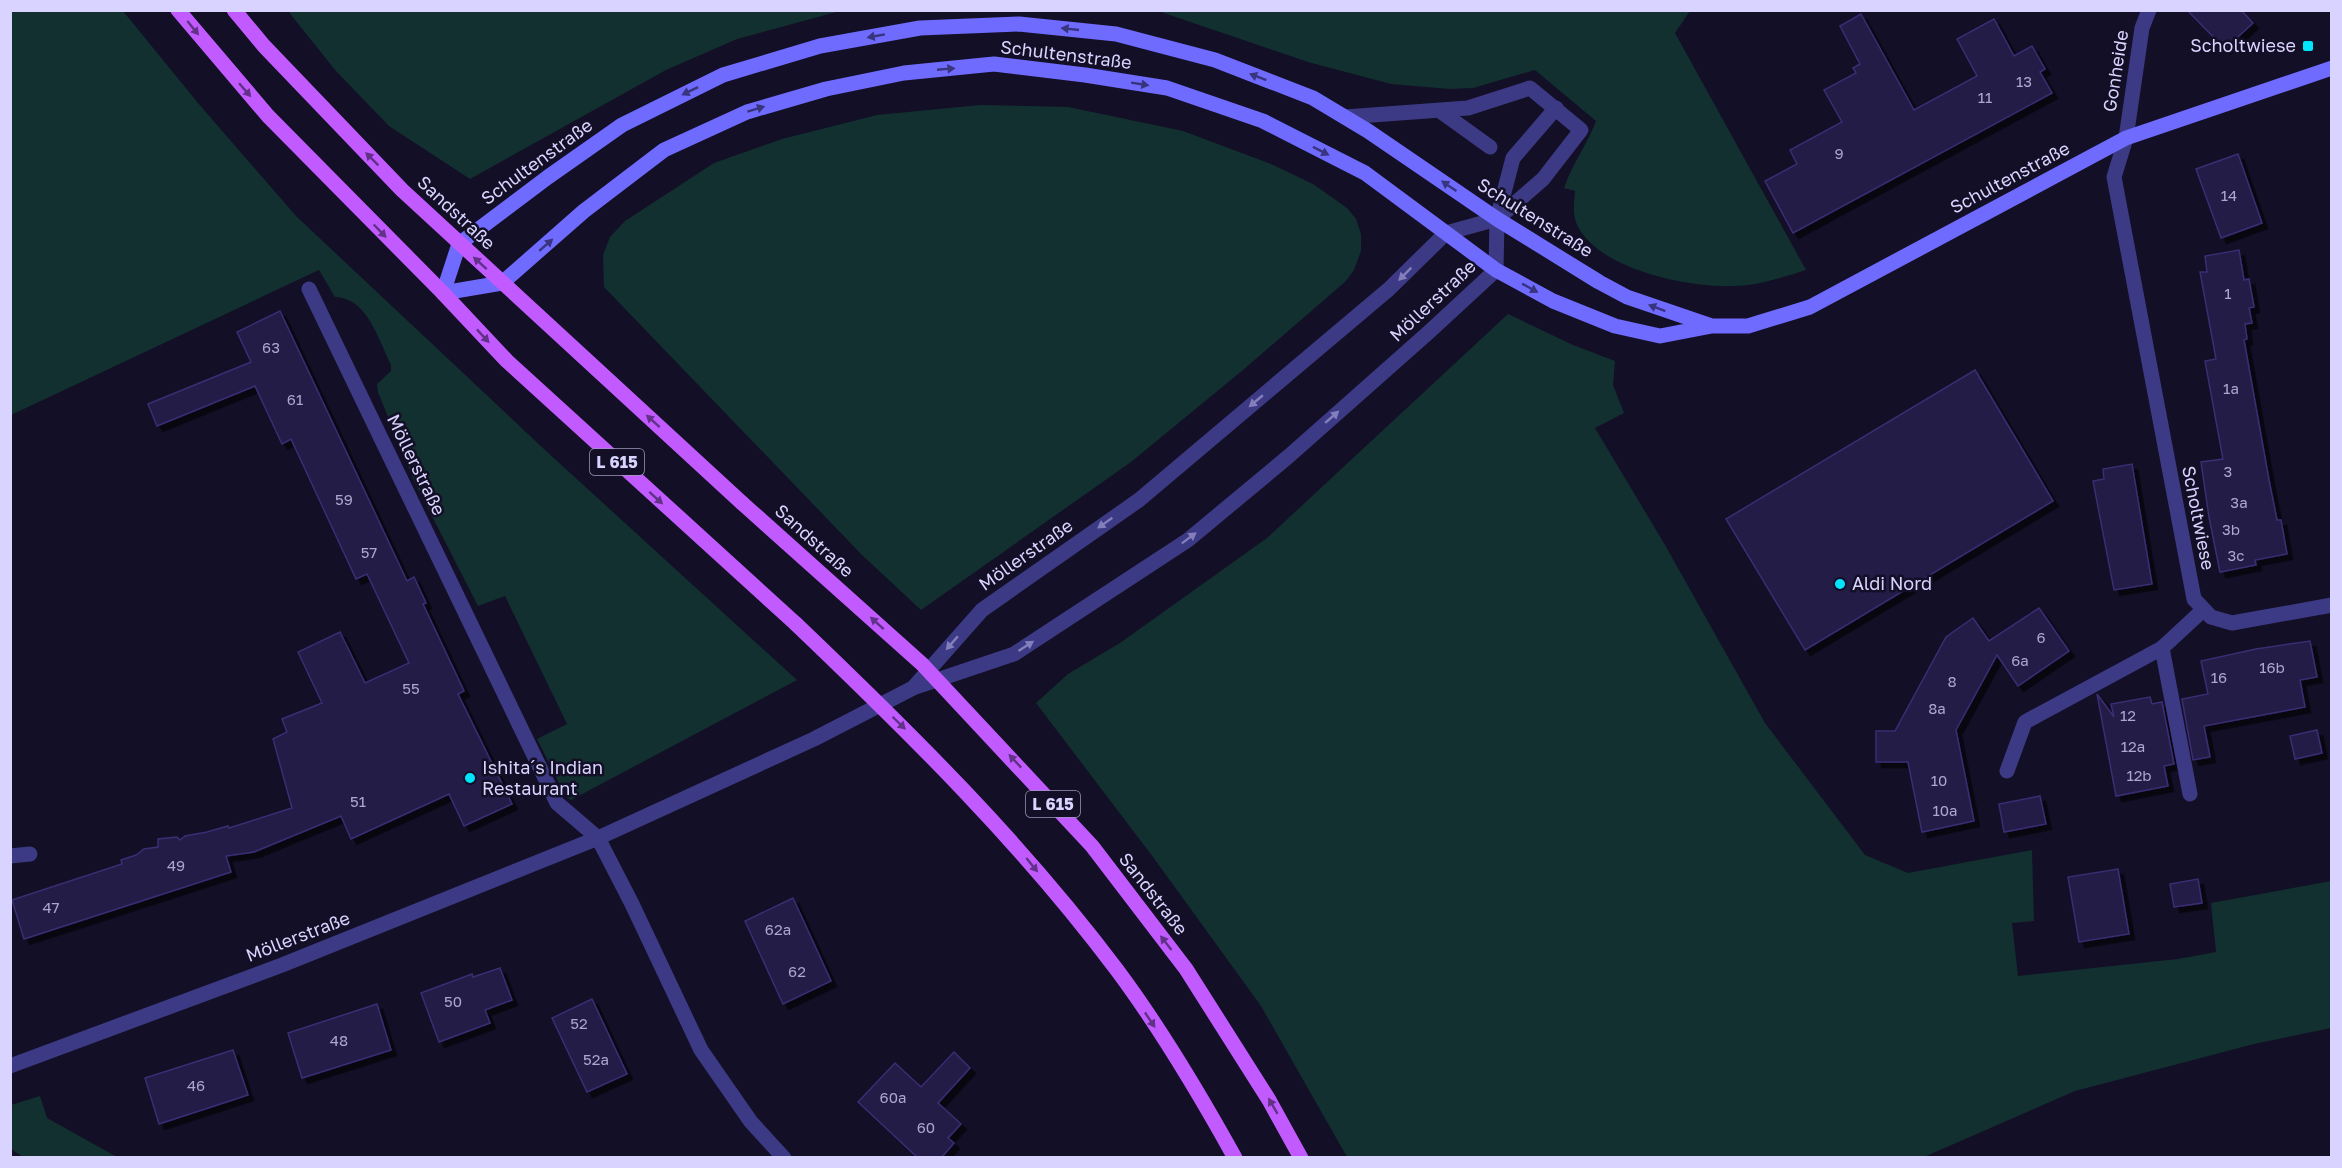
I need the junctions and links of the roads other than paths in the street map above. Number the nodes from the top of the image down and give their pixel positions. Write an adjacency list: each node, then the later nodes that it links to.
1 (178, 10): 16 (main road, L 615, one-way to 16)
2 (234, 10): 12 (main road, Sandstraße / L 615, one-way to 2)
3 (2149, 10): 8 (street, Gonheide)
4 (2331, 68): 8 (main road, Schultenstraße)
5 (1556, 108): 6 (street); 10 (street); 10 (street)
6 (1440, 111): 7 (street); 9 (street)
7 (1345, 117): 10 (main road, Schultenstraße, one-way to 7); 12 (main road, Schultenstraße, one-way to 12)
8 (2126, 138): 17 (main road, Schultenstraße); 19 (street, Scholtwiese)
9 (1490, 147)
10 (1497, 219): 11 (street, Möllerstraße); 13 (street, Möllerstraße); 17 (main road, Schultenstraße, one-way to 10)
11 (1446, 233): 13 (main road, Schultenstraße); 14 (main road, Schultenstraße, one-way to 11); 21 (street, Möllerstraße, one-way to 21)
12 (459, 244): 14 (main road, Sandstraße / L 615, one-way to 12); 16 (main road)
13 (1496, 270): 17 (main road, Schultenstraße, one-way to 17); 21 (street, Möllerstraße, one-way to 13)
14 (502, 283): 16 (main road); 30 (main road, Sandstraße / L 615, one-way to 14, bridge)
15 (309, 289): 24 (street, Möllerstraße)
16 (443, 294): 29 (main road, L 615, one-way to 29, bridge)
17 (1713, 326)
18 (2331, 605): 19 (street)
19 (2203, 610): 20 (street)
20 (2162, 648): 22 (street); 23 (street)
21 (913, 688): 24 (street, Möllerstraße)
22 (2007, 771)
23 (2190, 794)
24 (598, 838): 27 (street, Möllerstraße); 28 (street, Möllerstraße)
25 (30, 854): 26 (street)
26 (10, 856)
27 (10, 1066)
28 (784, 1158)
29 (1235, 1158)
30 (1302, 1158)

